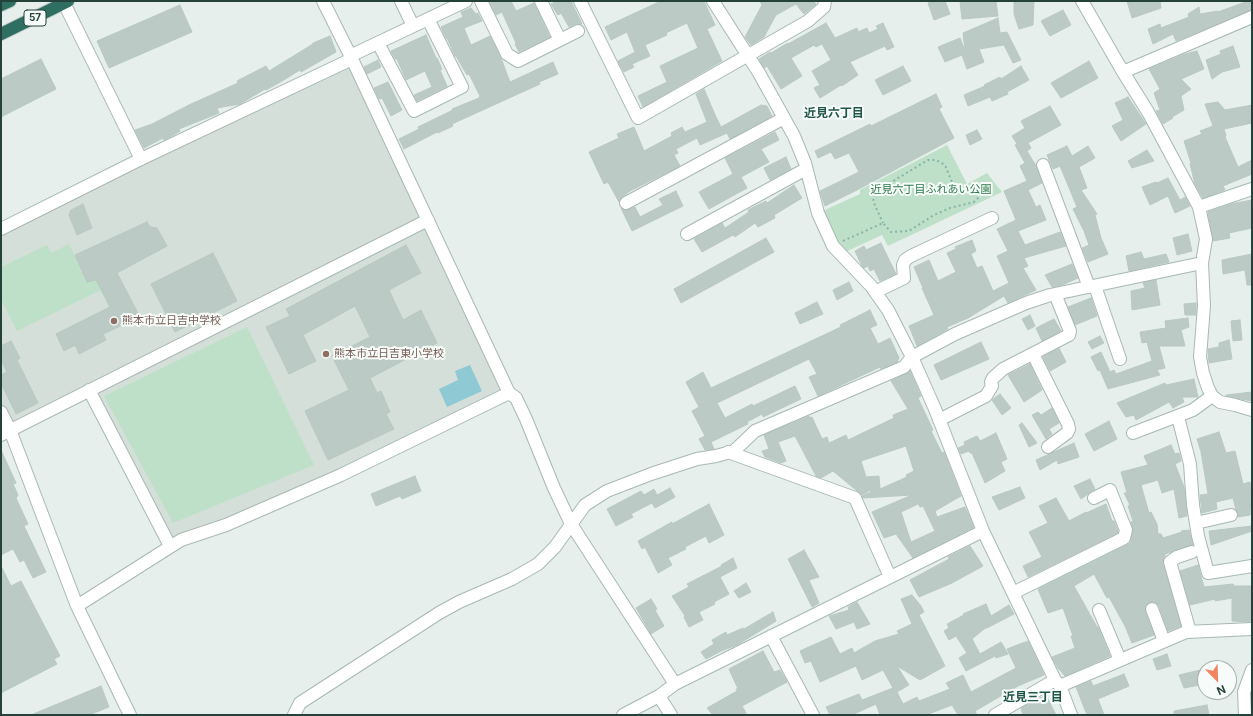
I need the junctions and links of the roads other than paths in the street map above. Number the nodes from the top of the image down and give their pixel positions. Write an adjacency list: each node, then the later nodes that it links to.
1 (10, 1): 12 (highway)
2 (323, 1): 22 (street)
3 (401, 1): 16 (street)
4 (466, 1): 13 (street)
5 (481, 1): 19 (street)
6 (541, 1): 19 (street)
7 (580, 1): 21 (street)
8 (712, 1): 21 (street)
9 (825, 1): 21 (street)
10 (1082, 1): 23 (street)
11 (65, 2): 18 (highway, 57); 25 (street)
12 (1, 5)
13 (444, 6): 15 (street)
14 (1252, 17): 23 (street)
15 (428, 19): 16 (street); 20 (street)
16 (413, 26): 20 (street)
17 (578, 31): 19 (street)
18 (1, 34)
19 (560, 40)
20 (378, 42): 22 (street)
21 (748, 56): 24 (street)
22 (351, 57): 25 (street); 32 (street)
23 (1123, 72): 30 (street)
24 (784, 118): 27 (street); 29 (street)
25 (140, 159): 33 (street)
26 (1043, 165): 36 (street)
27 (806, 169): 34 (street); 37 (street)
28 (1252, 190): 30 (street)
29 (626, 203)
30 (1199, 207): 35 (street)
31 (992, 218): 37 (street)
32 (428, 220): 42 (street); 43 (street)
33 (1, 229)
34 (687, 234)
35 (1202, 263): 36 (street); 44 (street)
36 (1092, 287): 38 (street); 41 (street)
37 (875, 292): 40 (street)
38 (1055, 294): 39 (street); 40 (street)
39 (1033, 354): 48 (street); 51 (street)
40 (912, 357): 48 (street); 52 (street)
41 (1120, 359)
42 (89, 390): 49 (street); 58 (street)
43 (509, 393): 56 (street); 58 (street)
44 (1212, 396): 45 (street); 47 (street)
45 (1252, 410)
46 (1, 412): 49 (street)
47 (1178, 417): 50 (street); 55 (street)
48 (939, 420): 57 (street)
49 (6, 432): 63 (street)
50 (1133, 433)
51 (1048, 447)
52 (728, 452): 56 (street); 61 (street)
53 (1094, 498): 62 (street)
54 (1231, 515): 55 (street)
55 (1196, 523): 60 (street)
56 (571, 524): 73 (street); 76 (street)
57 (984, 530): 61 (street); 62 (street)
58 (170, 546): 63 (street)
59 (1192, 552): 67 (street)
60 (1252, 566)
61 (890, 577): 68 (street)
62 (1013, 593): 72 (street)
63 (77, 606): 75 (street)
64 (1099, 610): 70 (street)
65 (1152, 610): 69 (street)
66 (1252, 629): 67 (street)
67 (1190, 632): 69 (street)
68 (771, 636): 73 (street); 79 (street)
69 (1164, 641): 70 (street)
70 (1120, 660): 72 (street)
71 (1252, 670): 82 (street)
72 (1057, 683): 80 (street); 81 (street)
73 (675, 684): 74 (street)
74 (659, 696): 77 (street); 78 (street)
75 (130, 715)
76 (294, 715)
77 (623, 715)
78 (671, 715)
79 (813, 715)
80 (995, 715)
81 (1071, 715)
82 (1245, 715)

